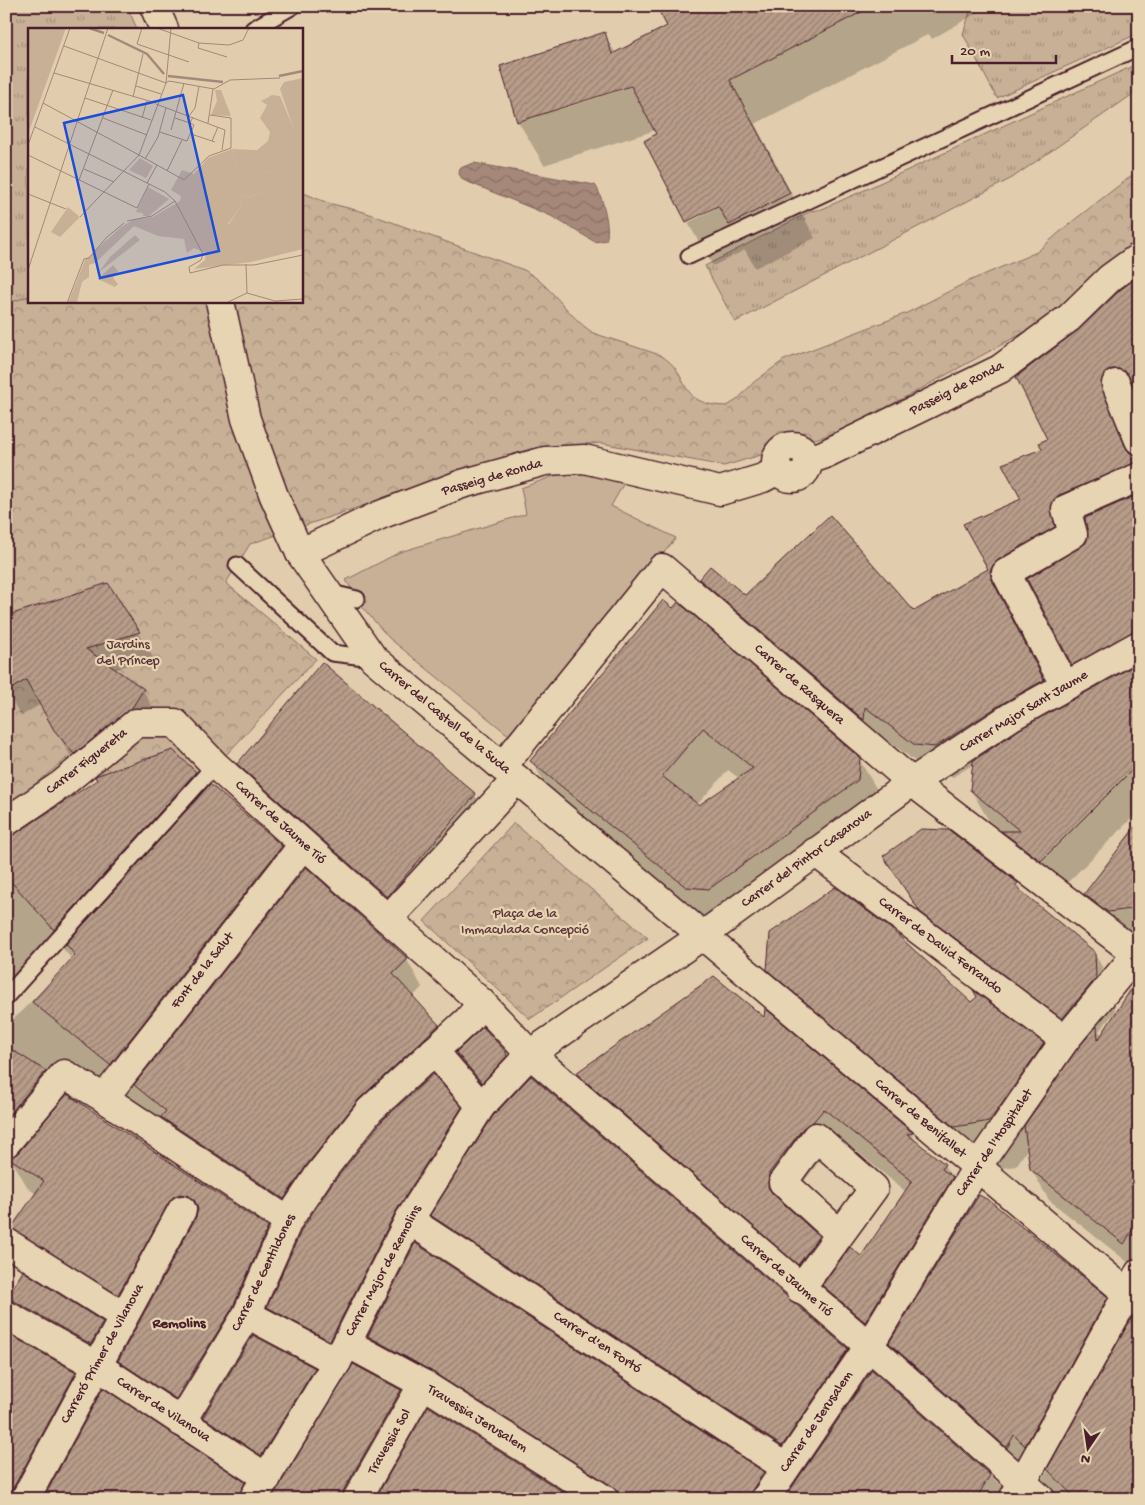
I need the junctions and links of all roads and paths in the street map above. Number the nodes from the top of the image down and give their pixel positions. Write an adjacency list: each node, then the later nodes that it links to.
1 (154, 6): 3 (street)
2 (293, 6): 4 (lane)
3 (164, 28)
4 (255, 28)
5 (1139, 47): 6 (lane)
6 (689, 256)
7 (1139, 257): 12 (street, Passeig de Ronda)
8 (220, 302): 12 (street, Carrer del Castell de la Suda)
9 (1116, 384): 10 (street)
10 (1139, 440)
11 (1139, 477): 18 (street)
12 (300, 553): 14 (street, Carrer del Castell de la Suda)
13 (237, 565): 17 (lane)
14 (327, 592): 15 (lane); 17 (street, Carrer del Castell de la Suda)
15 (357, 599)
16 (1139, 645): 18 (street, Carrer Major Sant Jaume)
17 (373, 658): 21 (street, Carrer del Castell de la Suda)
18 (1065, 686): 22 (street, Carrer Major Sant Jaume)
19 (175, 723): 20 (street, Carrer de Jaume Tió); 23 (street, Carrer Figuereta)
20 (215, 764): 24 (street, Carrer de Jaume Tió); 29 (lane)
21 (510, 773): 22 (street, Carrer de Rasquera); 26 (street); 27 (street)
22 (912, 782): 25 (street, Carrer del Pintor Casanova); 28 (street, Carrer de Rasquera)
23 (6, 822)
24 (303, 844): 26 (street, Carrer de Jaume Tió); 34 (street, Font de la Salut)
25 (815, 852): 27 (street, Carrer del Pintor Casanova); 31 (street, Carrer de David Ferrando)
26 (388, 919): 30 (street)
27 (702, 936): 33 (street); 37 (street, Carrer de Benifallet)
28 (1138, 953): 31 (street, Carrer de l'Hospitalet)
29 (6, 997)
30 (482, 1003): 32 (street, Carrer de Gentildones); 33 (street)
31 (1065, 1040): 37 (street, Carrer de l'Hospitalet)
32 (434, 1051): 35 (street); 40 (street, Carrer de Gentildones)
33 (530, 1054): 35 (street, Carrer Major de Remolins); 43 (street, Carrer de Jaume Tió)
34 (104, 1098): 36 (street); 40 (street)
35 (481, 1106): 39 (street, Carrer Major de Remolins)
36 (8, 1135)
37 (977, 1167): 44 (street, Carrer de Benifallet); 48 (street, Carrer de l'Hospitalet)
38 (182, 1210): 47 (street, Carreró Primer de Vilanova)
39 (409, 1220): 49 (street, Carrer Major de Remolins); 53 (street, Carrer d'en Fortó)
40 (288, 1221): 45 (street, Carrer de Gentildones)
41 (840, 1234): 43 (street)
42 (6, 1242): 47 (street)
43 (800, 1288): 48 (street, Carrer de Jaume Tió)
44 (1135, 1290): 55 (street)
45 (246, 1314): 49 (street, Travessia Jerusalem); 52 (street, Carrer de Gentildones)
46 (6, 1315): 50 (street, Carrer de Vilanova)
47 (123, 1316): 50 (street, Carreró Primer de Vilanova)
48 (869, 1346): 53 (street, Carrer de Jerusalem); 55 (street, Carrer de Jaume Tió)
49 (342, 1353): 51 (street, Travessia Jerusalem); 54 (street, Carrer Major de Remolins)
50 (96, 1366): 52 (street, Carrer de Vilanova); 56 (street, Carreró Primer de Vilanova)
51 (422, 1384): 57 (street, Travessia Sol); 58 (street, Travessia Jerusalem)
52 (181, 1422): 54 (street, Carrer de Vilanova)
53 (785, 1467): 59 (street, Carrer de Jerusalem)
54 (264, 1492)
55 (1026, 1493)
56 (25, 1499)
57 (357, 1499)
58 (604, 1499)
59 (765, 1499)

